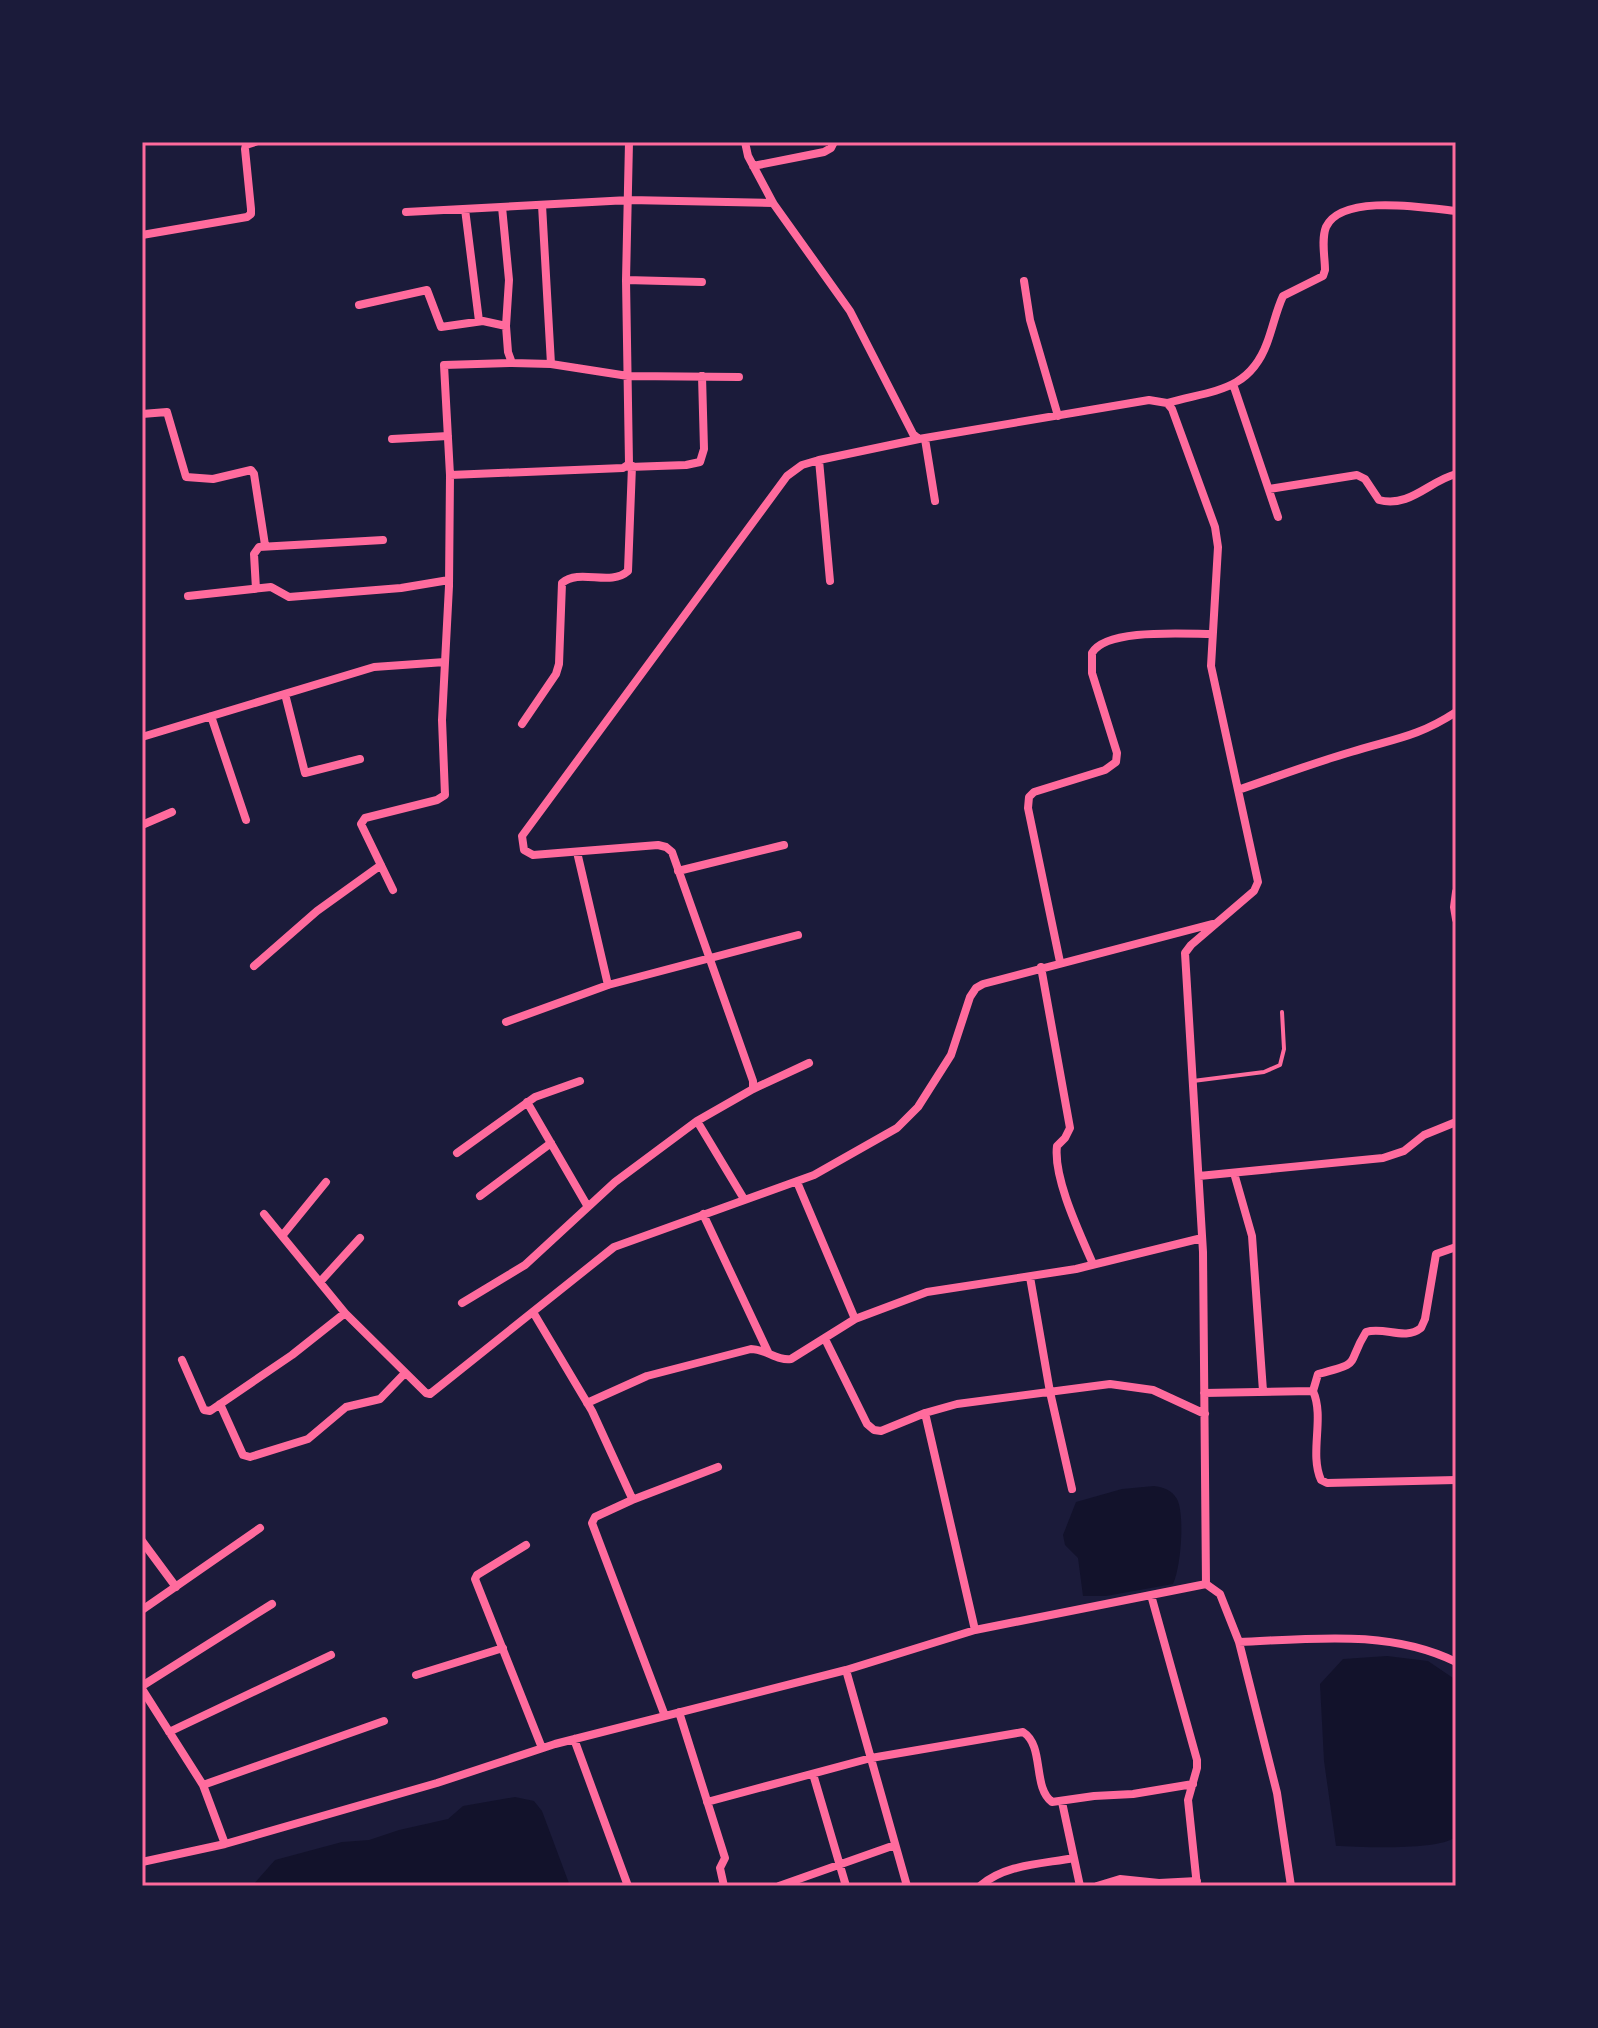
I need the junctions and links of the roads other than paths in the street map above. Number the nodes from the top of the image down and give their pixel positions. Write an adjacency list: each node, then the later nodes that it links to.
1 (629, 142): 6 (street)
2 (745, 142): 5 (street)
3 (834, 142): 5 (street)
4 (249, 143): 13 (street)
5 (753, 166): 7 (street)
6 (629, 200): 7 (street); 8 (street); 14 (street)
7 (773, 203): 31 (street)
8 (542, 205): 9 (street); 21 (street)
9 (502, 207): 10 (street); 19 (street)
10 (465, 209): 12 (street); 18 (street)
11 (1456, 211): 25 (street)
12 (406, 212)
13 (142, 235)
14 (626, 280): 16 (street); 22 (street)
15 (1024, 281): 28 (street)
16 (702, 282)
17 (359, 305): 18 (street)
18 (479, 321): 19 (street)
19 (506, 326): 20 (street)
20 (512, 363): 21 (street); 29 (street)
21 (551, 364): 22 (street)
22 (628, 376): 23 (street); 33 (street)
23 (702, 376): 24 (street); 33 (street)
24 (739, 377)
25 (1233, 384): 26 (street); 36 (street)
26 (1167, 403): 28 (street); 45 (street)
27 (142, 414): 40 (street)
28 (1058, 416): 31 (street)
29 (448, 436): 30 (street); 35 (street)
30 (392, 439)
31 (922, 439): 32 (street); 37 (street)
32 (819, 460): 42 (street); 58 (street)
33 (630, 466): 35 (street); 50 (street)
34 (1456, 474): 36 (street)
35 (450, 475): 41 (street)
36 (1269, 489): 38 (street)
37 (935, 501)
38 (1278, 517)
39 (383, 540): 40 (street)
40 (265, 545): 43 (street)
41 (449, 580): 43 (street); 46 (street)
42 (830, 581)
43 (256, 589): 44 (street)
44 (188, 596)
45 (1212, 634): 53 (street); 67 (street)
46 (445, 662): 47 (street); 59 (street)
47 (285, 694): 49 (street); 52 (street)
48 (1456, 712): 53 (street)
49 (211, 716): 51 (street); 55 (street)
50 (522, 724)
51 (142, 737)
52 (360, 759)
53 (1238, 790): 64 (street)
54 (172, 812): 56 (street)
55 (246, 820)
56 (142, 825)
57 (784, 845): 60 (street)
58 (577, 852): 60 (street); 70 (street)
59 (381, 865): 61 (street); 68 (street)
60 (678, 871): 66 (street)
61 (393, 890)
62 (1456, 892): 63 (street)
63 (1456, 919)
64 (1216, 923): 67 (street); 75 (street)
65 (798, 935): 66 (street)
66 (709, 957): 70 (street); 76 (street)
67 (1060, 962): 69 (street)
68 (254, 966)
69 (1041, 967): 85 (street); 95 (street)
70 (608, 985): 72 (street)
71 (1282, 1012): 75 (lane)
72 (506, 1022)
73 (809, 1063): 76 (street)
74 (580, 1081): 77 (street)
75 (1193, 1081): 83 (street)
76 (753, 1089): 78 (street)
77 (527, 1102): 80 (street); 81 (street)
78 (697, 1121): 87 (street); 88 (street)
79 (1456, 1122): 82 (street)
80 (551, 1143): 86 (street); 88 (street)
81 (457, 1153)
82 (1234, 1173): 83 (street); 106 (street)
83 (1199, 1176): 93 (street)
84 (326, 1182): 91 (street)
85 (797, 1182): 87 (street); 101 (street)
86 (480, 1196)
87 (744, 1199): 90 (street)
88 (588, 1207): 98 (street)
89 (264, 1214): 91 (street)
90 (703, 1214): 99 (street); 103 (street)
91 (282, 1236): 97 (street)
92 (360, 1238): 97 (street)
93 (1202, 1238): 95 (street); 109 (street)
94 (1456, 1247): 107 (street)
95 (1093, 1264): 96 (street)
96 (1030, 1277): 101 (street); 108 (street)
97 (320, 1282): 100 (street)
98 (462, 1303)
99 (533, 1312): 105 (street); 110 (street)
100 (345, 1313): 105 (street); 111 (street)
101 (855, 1319): 102 (street)
102 (825, 1339): 103 (street); 112 (street)
103 (768, 1352): 110 (street)
104 (182, 1360): 111 (street)
105 (405, 1373): 111 (street)
106 (1263, 1391): 107 (street); 109 (street)
107 (1313, 1391): 115 (street)
108 (1050, 1392): 112 (street); 113 (street); 116 (street)
109 (1204, 1393): 113 (street)
110 (587, 1403): 117 (street)
111 (220, 1404)
112 (925, 1413): 126 (street)
113 (1205, 1414): 121 (street)
114 (718, 1467): 117 (street)
115 (1456, 1480)
116 (1072, 1489)
117 (632, 1500): 135 (street)
118 (260, 1528): 122 (street)
119 (142, 1541): 122 (street)
120 (526, 1545): 128 (street)
121 (1206, 1584): 123 (street); 127 (street)
122 (176, 1587): 125 (street)
123 (1151, 1595): 126 (street); 142 (street)
124 (272, 1604): 133 (street)
125 (142, 1610)
126 (975, 1630): 131 (street)
127 (1239, 1642): 130 (street); 160 (street)
128 (503, 1648): 132 (street); 139 (street)
129 (331, 1655): 137 (street)
130 (1456, 1662)
131 (846, 1670): 134 (street); 140 (street)
132 (416, 1675)
133 (142, 1687): 137 (street)
134 (679, 1712): 135 (street); 144 (street)
135 (665, 1716): 138 (street)
136 (384, 1721): 143 (street)
137 (169, 1732): 143 (street)
138 (574, 1739): 139 (street); 153 (street)
139 (542, 1748): 146 (street)
140 (871, 1758): 141 (street); 145 (street); 147 (street)
141 (813, 1774): 144 (street); 150 (street)
142 (1193, 1784): 145 (street); 151 (street)
143 (203, 1785): 146 (street)
144 (707, 1802): 154 (street)
145 (1062, 1802): 148 (street)
146 (225, 1844): 149 (street)
147 (895, 1845): 150 (street); 157 (street)
148 (1074, 1858): 152 (street); 158 (street)
149 (142, 1862)
150 (839, 1865): 155 (street); 156 (street)
151 (1197, 1883): 159 (street)
152 (982, 1885)
153 (628, 1886)
154 (724, 1886)
155 (779, 1886)
156 (846, 1886)
157 (907, 1886)
158 (1080, 1886)
159 (1097, 1886)
160 (1291, 1886)

